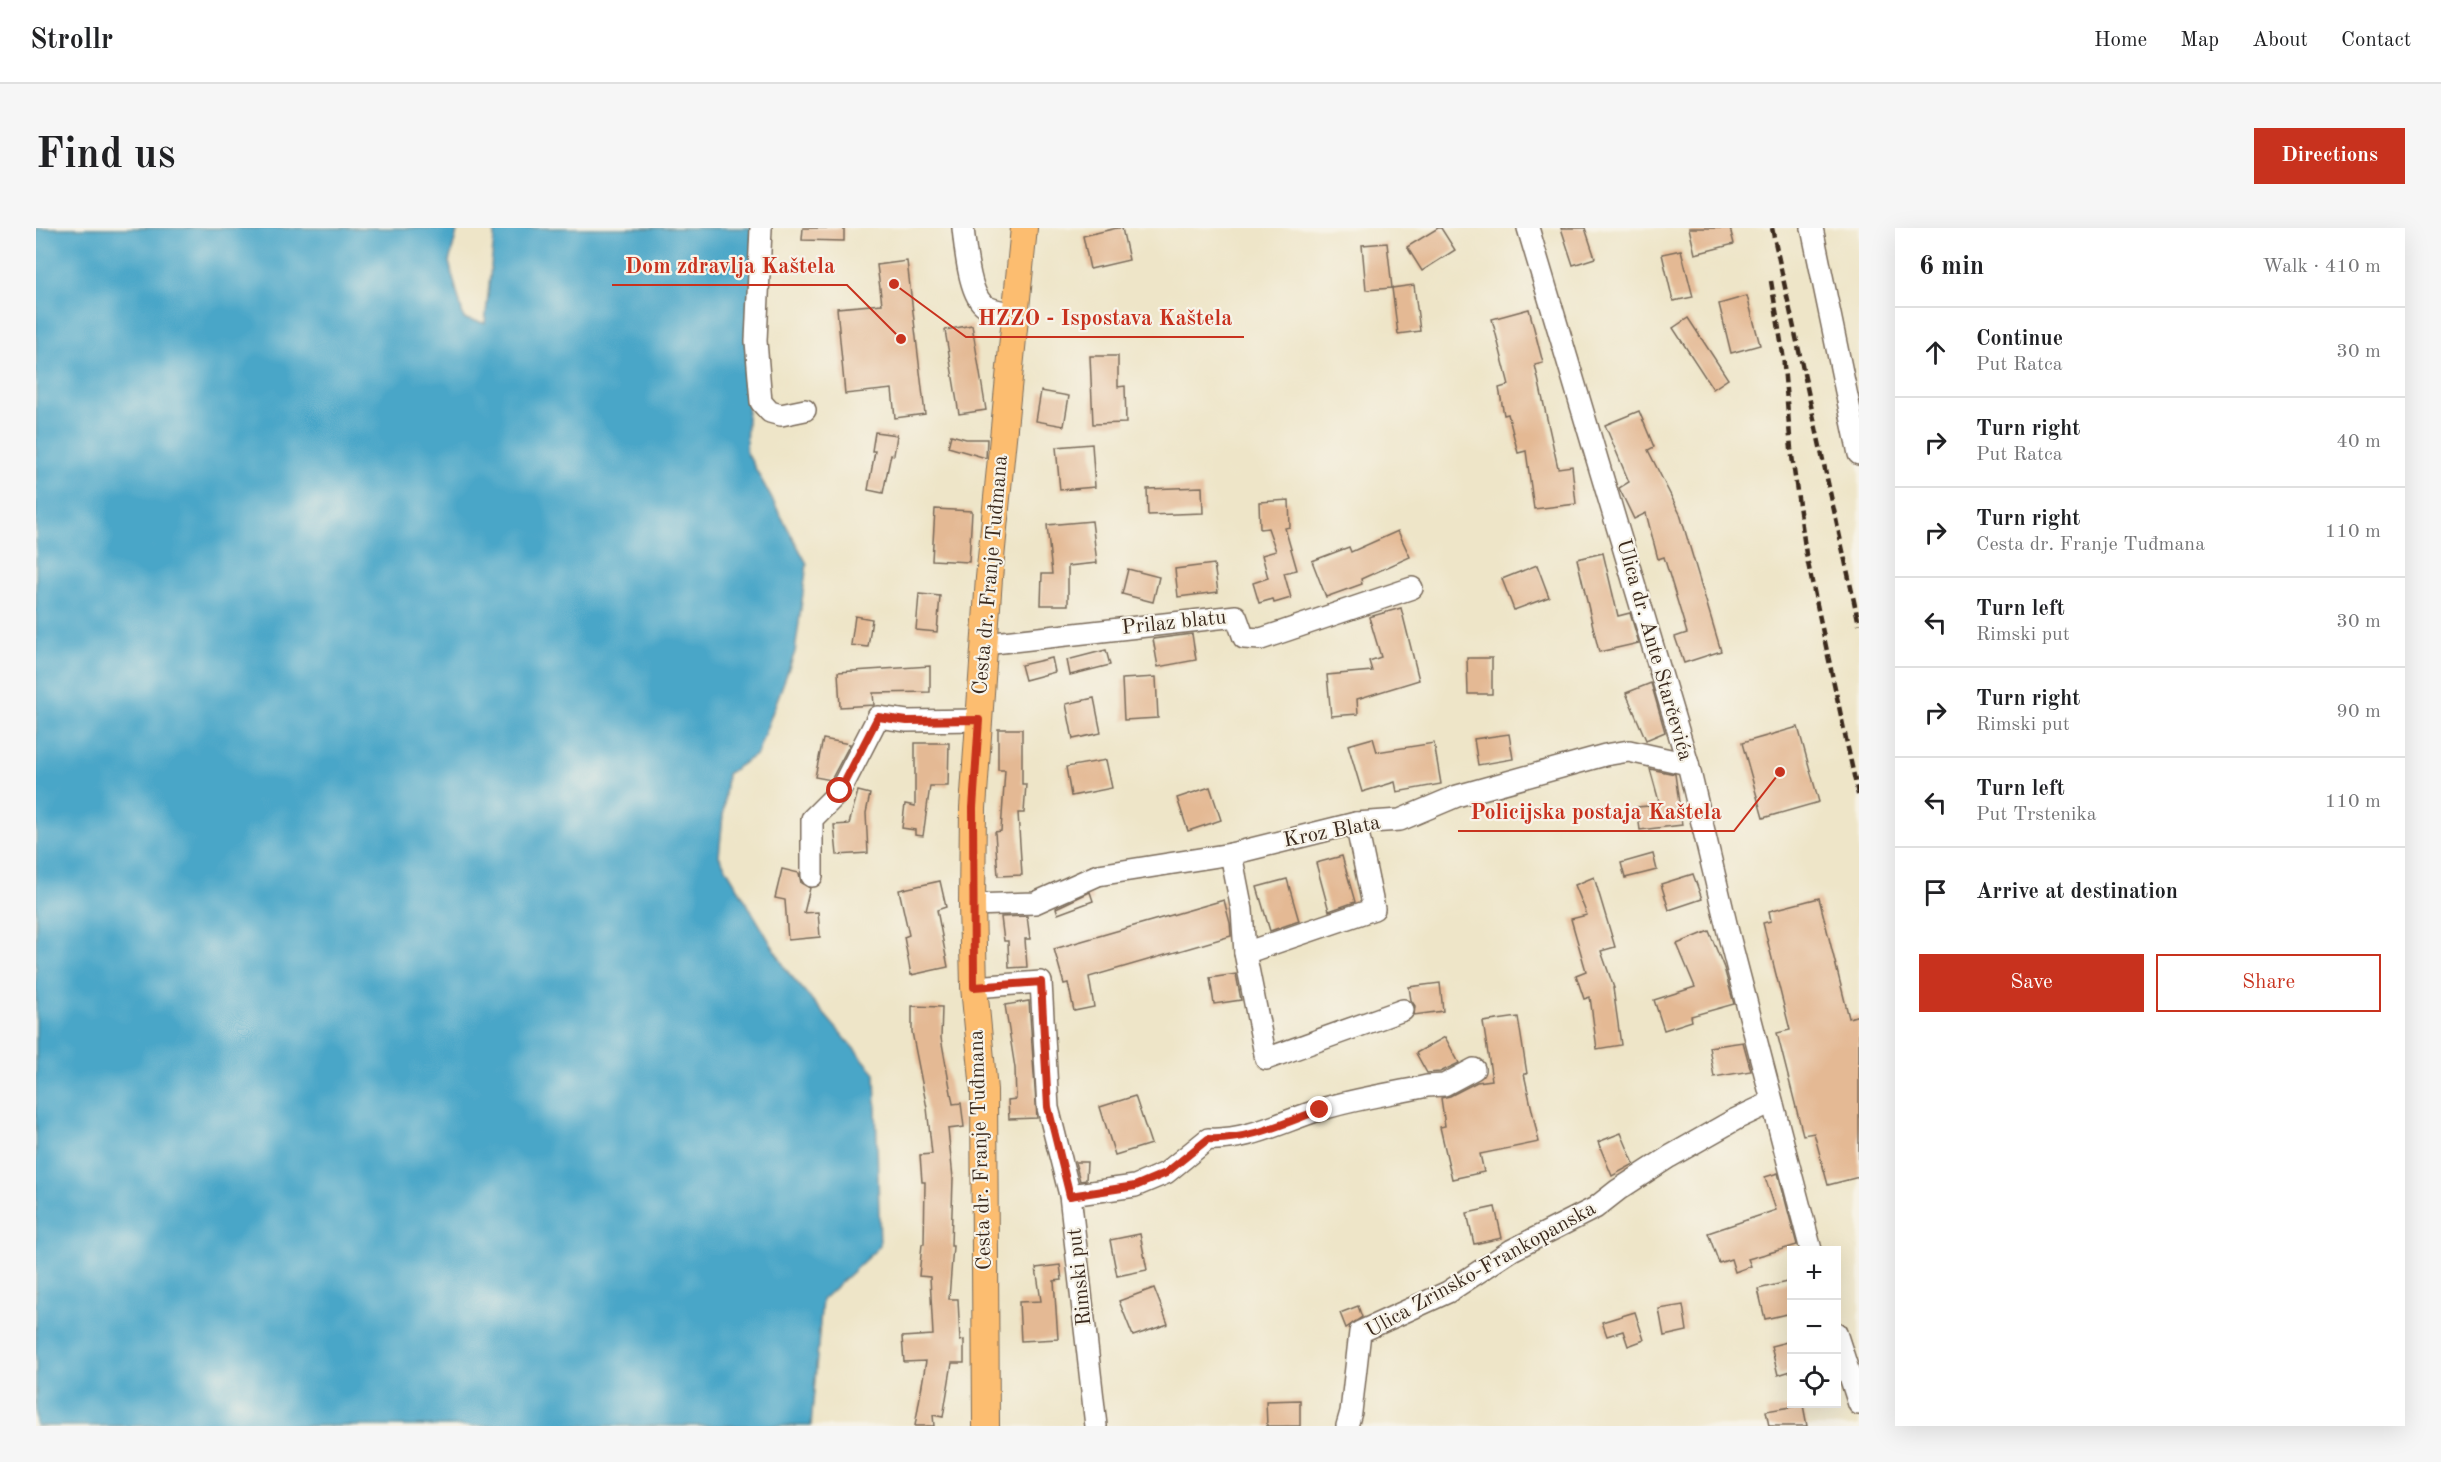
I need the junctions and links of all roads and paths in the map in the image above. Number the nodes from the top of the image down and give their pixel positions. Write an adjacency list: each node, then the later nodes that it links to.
1 (761, 228): 7 (street)
2 (963, 228): 6 (street)
3 (1024, 228): 6 (main road, Cesta dr. Franje Tuđmana)
4 (1528, 228): 12 (street, Ulica dr. Ante Starčevića)
5 (1812, 228): 8 (street)
6 (1015, 313): 10 (main road, Cesta dr. Franje Tuđmana)
7 (805, 410)
8 (1859, 454)
9 (1412, 588): 10 (street, Prilaz blatu)
10 (985, 644): 11 (main road, Cesta dr. Franje Tuđmana)
11 (979, 720): 15 (street); 16 (main road, Cesta dr. Franje Tuđmana)
12 (1688, 764): 13 (street, Kroz Blata); 21 (street, Ulica dr. Ante Starčevića)
13 (1356, 823): 14 (street, Kroz Blata); 17 (street)
14 (1231, 854): 16 (street, Kroz Blata); 17 (street)
15 (812, 876)
16 (972, 905): 18 (main road, Cesta dr. Franje Tuđmana)
17 (1245, 953): 19 (street)
18 (974, 987): 22 (street, Rimski put); 26 (main road, Cesta dr. Franje Tuđmana)
19 (1403, 1010)
20 (1474, 1069): 22 (street)
21 (1772, 1102): 23 (street, Ulica dr. Ante Starčevića); 28 (street, Ulica Zrinsko-Frankopanska)
22 (1070, 1196): 27 (street, Rimski put)
23 (1810, 1246)
24 (1841, 1348): 25 (street)
25 (1859, 1404)
26 (986, 1426)
27 (1096, 1426)
28 (1347, 1426)

